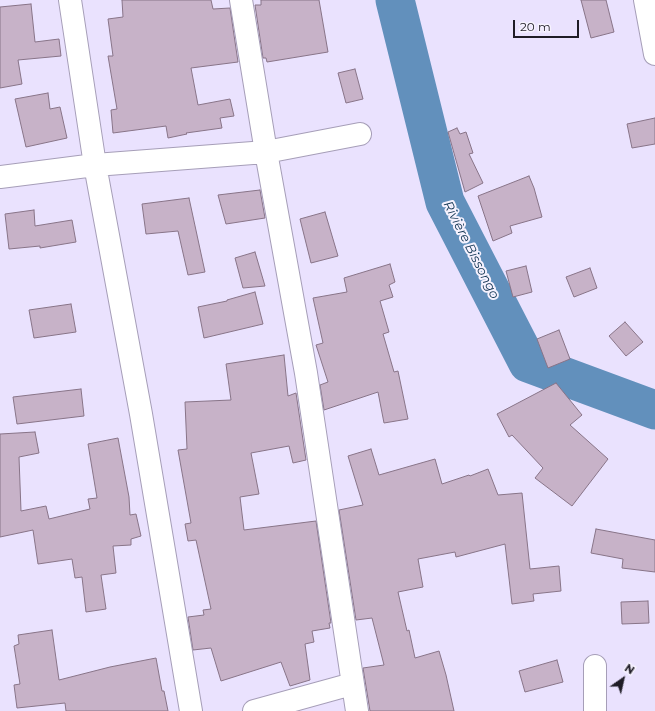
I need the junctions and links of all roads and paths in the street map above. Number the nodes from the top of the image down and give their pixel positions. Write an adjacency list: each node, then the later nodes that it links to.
1 (70, 0): 7 (street)
2 (241, 0): 6 (street)
3 (645, 0): 4 (street)
4 (655, 54)
5 (360, 134): 6 (street)
6 (266, 152): 7 (street); 10 (street)
7 (95, 165): 8 (street); 11 (street)
8 (0, 177)
9 (595, 666): 14 (street)
10 (352, 684): 12 (street); 13 (street)
11 (191, 711)
12 (254, 711)
13 (357, 711)
14 (595, 711)

